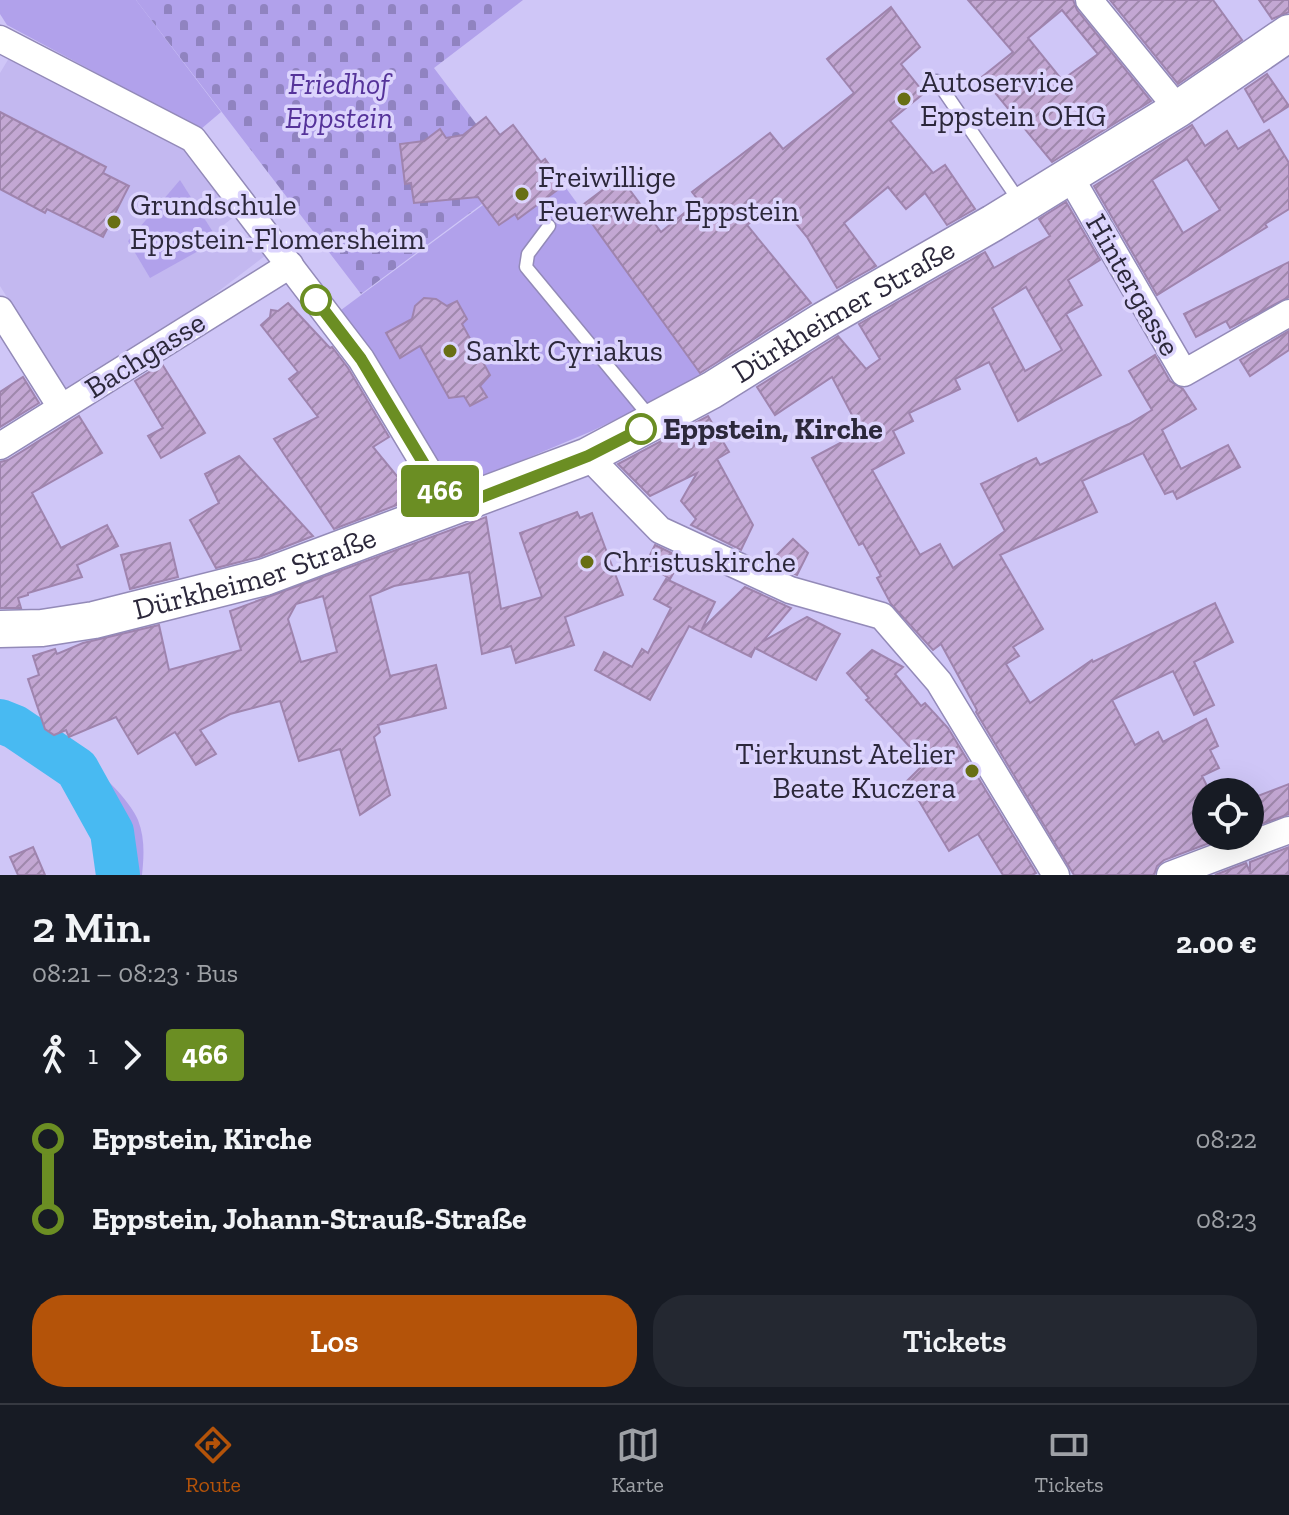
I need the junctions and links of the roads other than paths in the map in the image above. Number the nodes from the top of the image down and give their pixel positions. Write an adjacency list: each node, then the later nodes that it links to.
1 (1089, 0): 5 (street)
2 (1289, 33): 5 (main road, Dürkheimer Straße)
3 (0, 39): 9 (street)
4 (937, 81): 7 (lane)
5 (1178, 109): 6 (main road, Dürkheimer Straße)
6 (1069, 175): 7 (main road, Dürkheimer Straße); 11 (street, Hintergasse)
7 (1022, 205): 13 (main road, Dürkheimer Straße)
8 (549, 226): 13 (lane)
9 (290, 265): 12 (street, Bachgasse); 16 (street)
10 (0, 310): 12 (street)
11 (1289, 313)
12 (61, 407): 14 (street, Bachgasse)
13 (654, 423): 15 (main road, Dürkheimer Straße)
14 (0, 446)
15 (588, 456): 16 (main road, Dürkheimer Straße); 19 (street)
16 (451, 509): 17 (main road, Dürkheimer Straße)
17 (0, 629)
18 (1289, 830): 20 (street)
19 (1056, 875)
20 (1170, 875)

